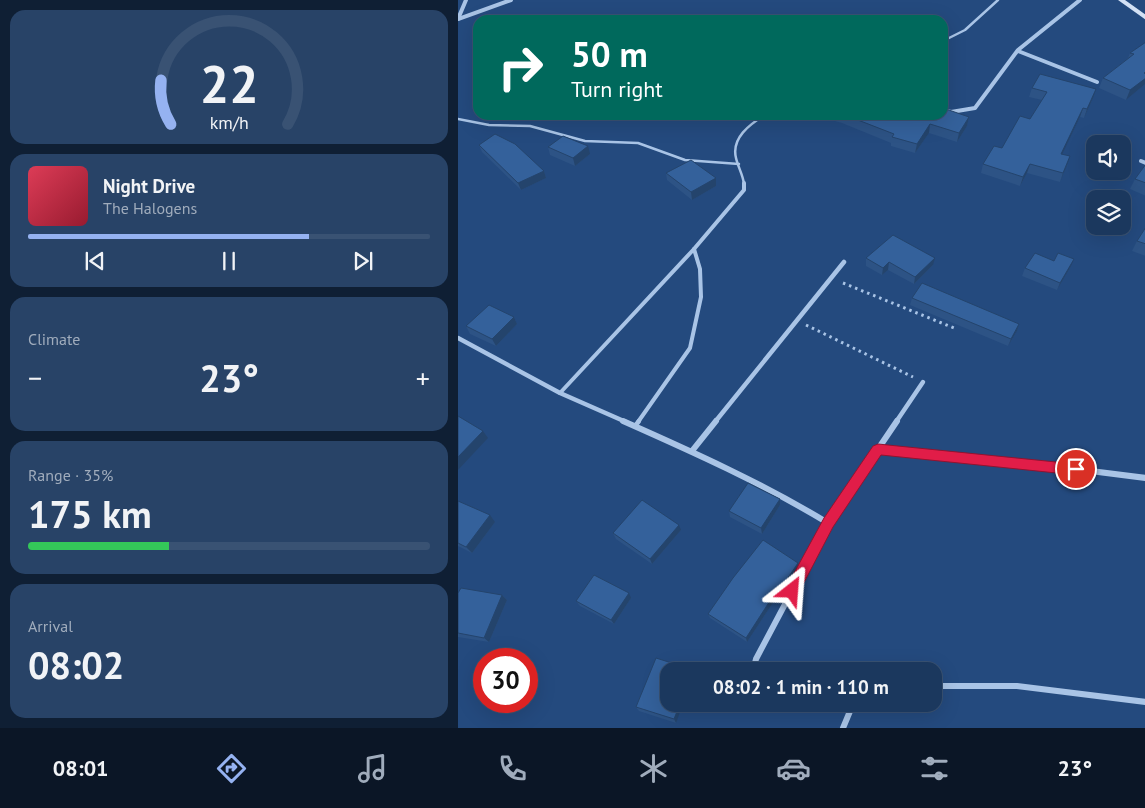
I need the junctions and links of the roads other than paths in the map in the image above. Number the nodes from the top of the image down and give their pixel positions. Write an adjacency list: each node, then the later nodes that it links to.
1 (466, 0): 7 (street)
2 (512, 0): 7 (street)
3 (998, 0): 8 (lane)
4 (1080, 0): 9 (street)
5 (1121, 0): 6 (street)
6 (1146, 18)
7 (458, 19)
8 (948, 38)
9 (1018, 51): 10 (street); 11 (street)
10 (1097, 82)
11 (948, 111)
12 (458, 119): 14 (lane)
13 (756, 120): 14 (lane)
14 (739, 164): 15 (lane)
15 (694, 249): 19 (lane); 20 (lane)
16 (844, 262): 22 (street)
17 (458, 338): 19 (street)
18 (923, 382): 21 (street)
19 (560, 394): 20 (street)
20 (635, 426): 22 (street)
21 (878, 450): 23 (street); 24 (street)
22 (692, 451): 24 (street)
23 (1146, 478)
24 (828, 522): 25 (street)
25 (755, 662)
26 (942, 686): 27 (street)
27 (1146, 702)
28 (850, 712): 29 (street)
29 (843, 728)

